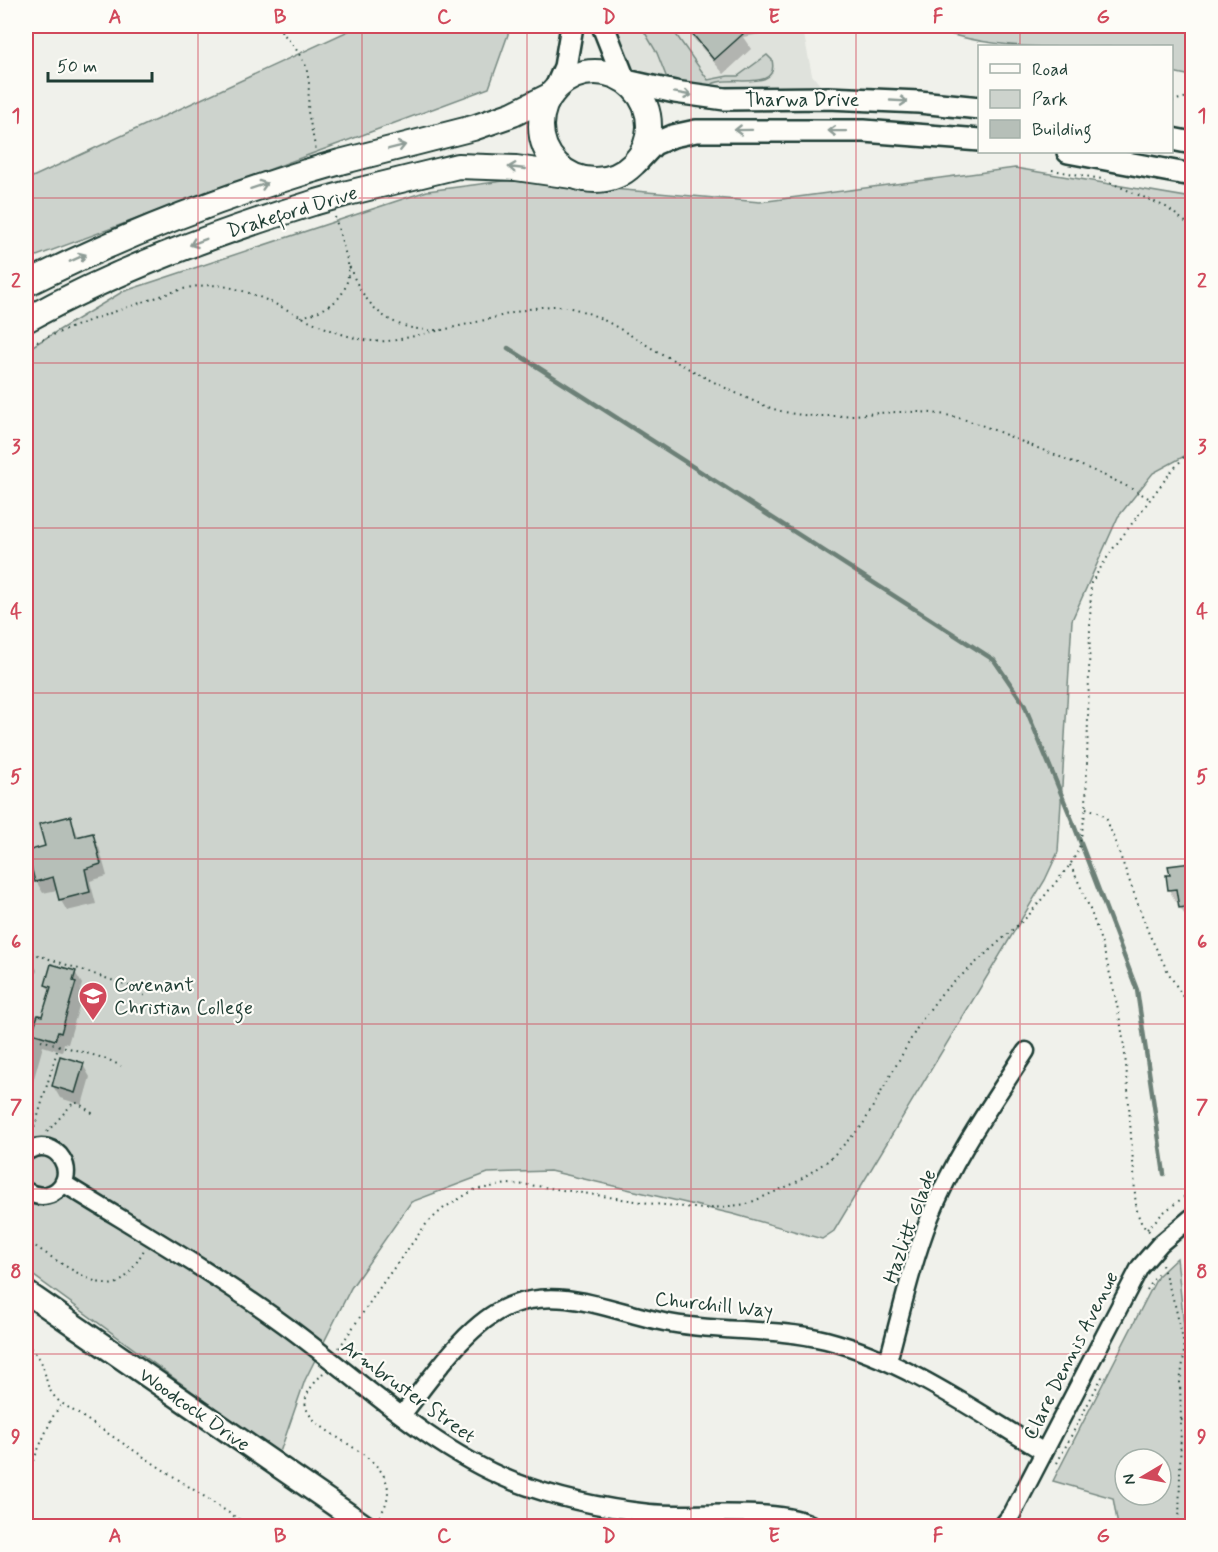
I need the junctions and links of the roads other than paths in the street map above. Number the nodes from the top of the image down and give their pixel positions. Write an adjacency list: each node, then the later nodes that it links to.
1 (572, 26): 4 (main road)
2 (603, 26): 3 (main road)
3 (625, 80): 4 (highway); 5 (main road, Tharwa Drive, one-way to 5); 10 (highway)
4 (553, 92): 12 (highway); 13 (highway, Drakeford Drive, one-way to 4)
5 (978, 108)
6 (1173, 139): 8 (main road)
7 (978, 140): 10 (main road, Tharwa Drive, one-way to 10)
8 (1192, 143)
9 (1073, 153): 11 (main road)
10 (637, 162): 12 (highway)
11 (1192, 175)
12 (574, 177): 14 (highway, Drakeford Drive, one-way to 14, bridge)
13 (26, 284)
14 (26, 320)
15 (1026, 1051): 21 (street, Hazlitt Glade)
16 (29, 1145): 17 (street)
17 (63, 1183): 18 (street); 22 (street, Armbruster Street)
18 (26, 1191)
19 (1192, 1217): 23 (street, Clare Dennis Avenue)
20 (26, 1292): 24 (main road, Woodcock Drive)
21 (888, 1361): 22 (street, Churchill Way); 23 (street, Churchill Way)
22 (402, 1415): 25 (street, Armbruster Street)
23 (1044, 1452): 26 (street, Clare Dennis Avenue)
24 (366, 1522)
25 (814, 1527)
26 (1002, 1527)

